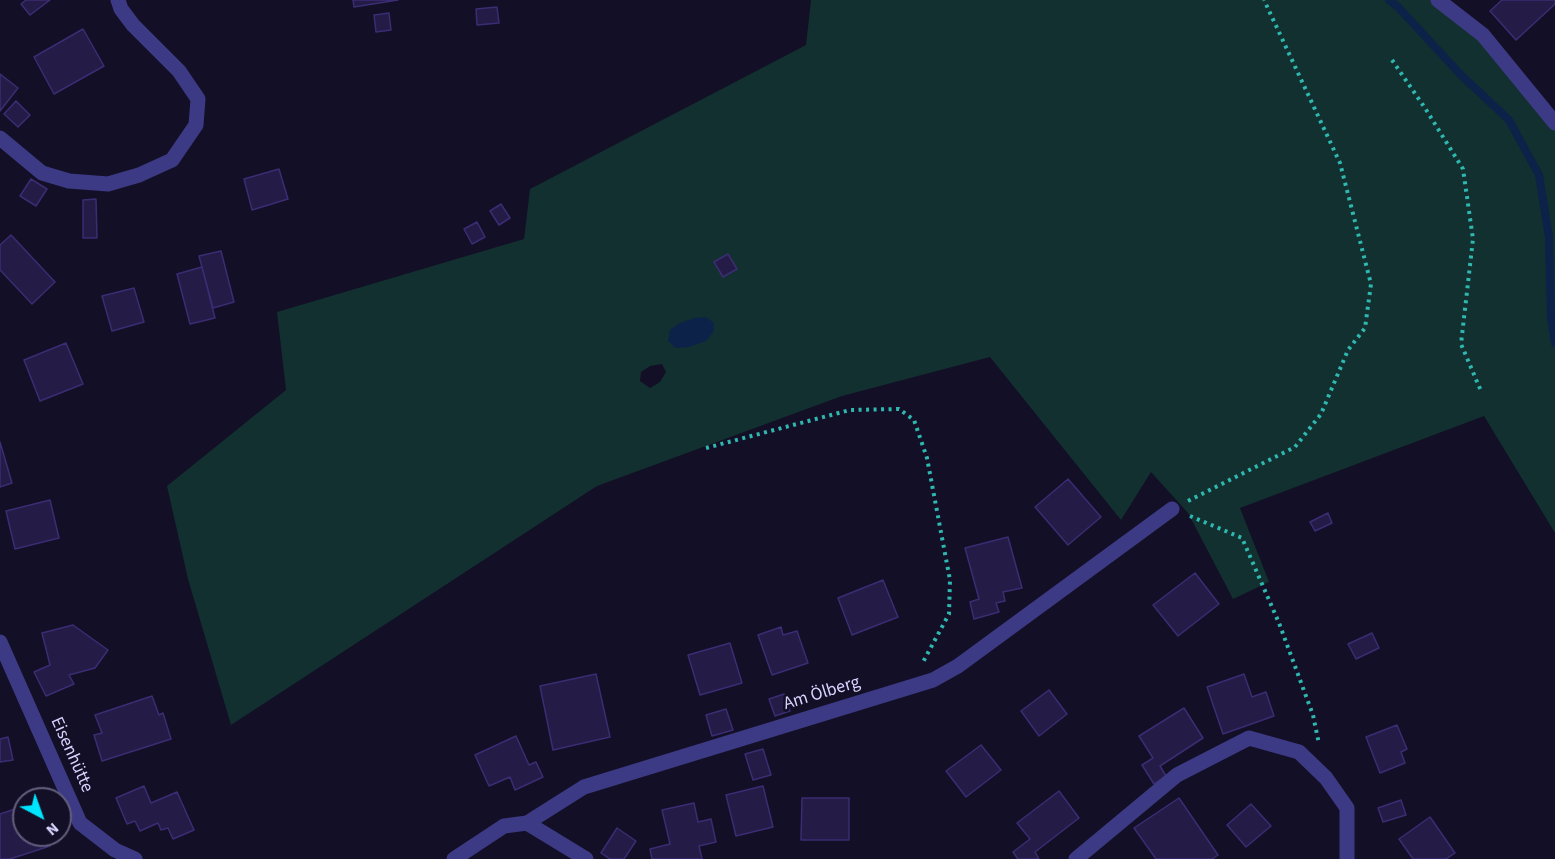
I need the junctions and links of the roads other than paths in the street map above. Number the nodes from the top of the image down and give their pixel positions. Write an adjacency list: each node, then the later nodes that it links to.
1 (118, 0): 4 (street)
2 (1438, 0): 3 (street)
3 (1555, 123)
4 (0, 138)
5 (1172, 509): 7 (street, Am Ölberg)
6 (0, 642): 8 (street, Eisenhütte)
7 (527, 823): 9 (street, Am Ölberg); 10 (street)
8 (135, 859)
9 (454, 859)
10 (586, 859)
11 (1076, 859): 12 (street)
12 (1347, 859)

